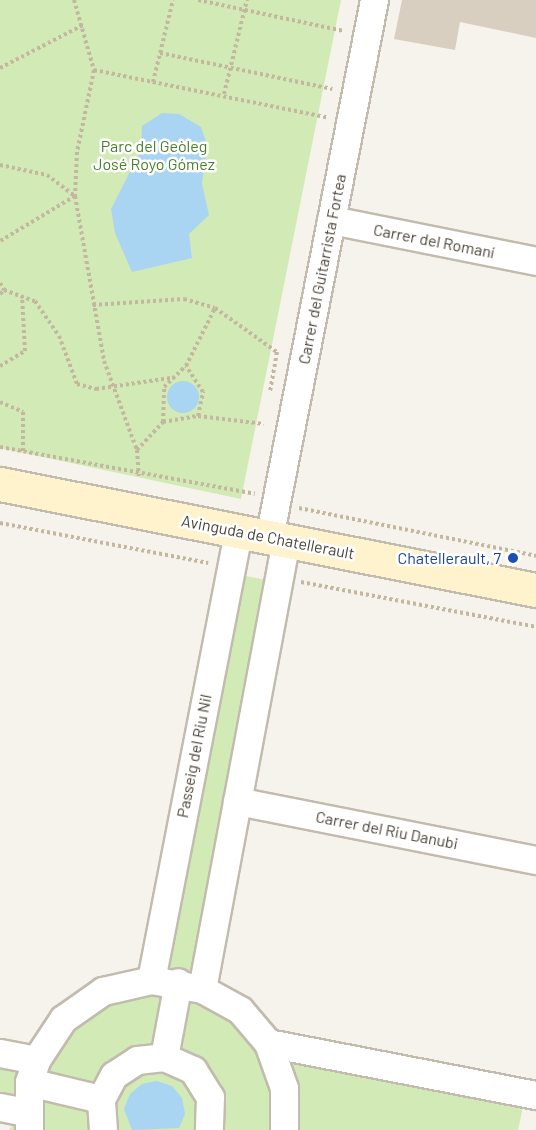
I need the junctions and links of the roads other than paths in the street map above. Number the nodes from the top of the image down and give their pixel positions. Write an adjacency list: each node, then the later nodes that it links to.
1 (374, 0): 2 (street, Carrer del Guitarrista Fortea)
2 (331, 220): 3 (street, Carrer del Romaní); 6 (street, Carrer del Guitarrista Fortea)
3 (536, 261)
4 (0, 484): 5 (street, Avinguda de Chatellerault)
5 (238, 531): 6 (street, Avinguda de Chatellerault); 10 (street, Passeig del Riu Nil)
6 (278, 539): 7 (street, Avinguda de Chatellerault); 8 (street)
7 (536, 590)
8 (237, 801): 9 (street, Carrer del Riu Danubi); 11 (street)
9 (536, 860)
10 (151, 980): 11 (street); 15 (street)
11 (190, 985): 12 (street); 14 (street)
12 (268, 1043): 16 (street); 22 (street)
13 (0, 1053): 15 (street)
14 (164, 1057): 17 (street); 20 (street)
15 (32, 1071): 17 (street); 18 (street)
16 (536, 1095)
17 (101, 1099): 19 (street)
18 (18, 1116)
19 (104, 1130)
20 (209, 1130): 21 (street)
21 (216, 1130)
22 (284, 1130)

